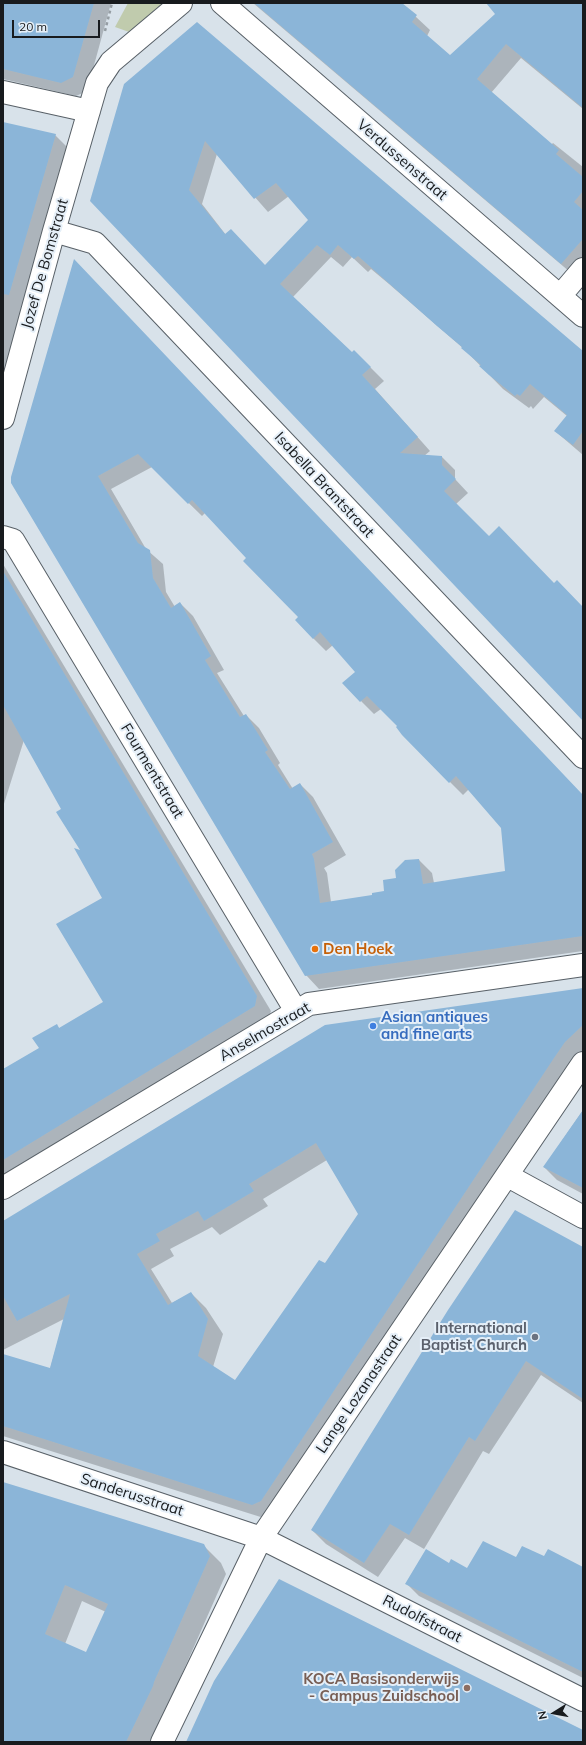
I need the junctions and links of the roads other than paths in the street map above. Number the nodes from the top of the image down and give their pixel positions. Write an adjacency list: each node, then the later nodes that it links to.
1 (181, 3): 4 (street, Jozef De Bomstraat)
2 (222, 3): 7 (street, Verdussenstraat)
3 (3, 92): 4 (street)
4 (89, 111): 5 (street, Jozef De Bomstraat)
5 (54, 231): 9 (street, Jozef De Bomstraat); 11 (street, Isabella Brantstraat)
6 (583, 269): 7 (street)
7 (560, 296): 8 (street, Verdussenstraat)
8 (583, 316)
9 (3, 418)
10 (3, 537): 13 (street, Fourmentstraat)
11 (583, 757)
12 (583, 964): 13 (street, Anselmostraat)
13 (296, 1012): 16 (street, Anselmostraat)
14 (583, 1063): 15 (street, Lange Lozanastraat)
15 (508, 1176): 17 (street); 19 (street, Lange Lozanastraat)
16 (3, 1188)
17 (583, 1217)
18 (3, 1452): 19 (street, Sanderusstraat)
19 (260, 1538): 20 (street, Rudolfstraat); 21 (street, Lange Lozanastraat)
20 (583, 1700)
21 (162, 1742)

